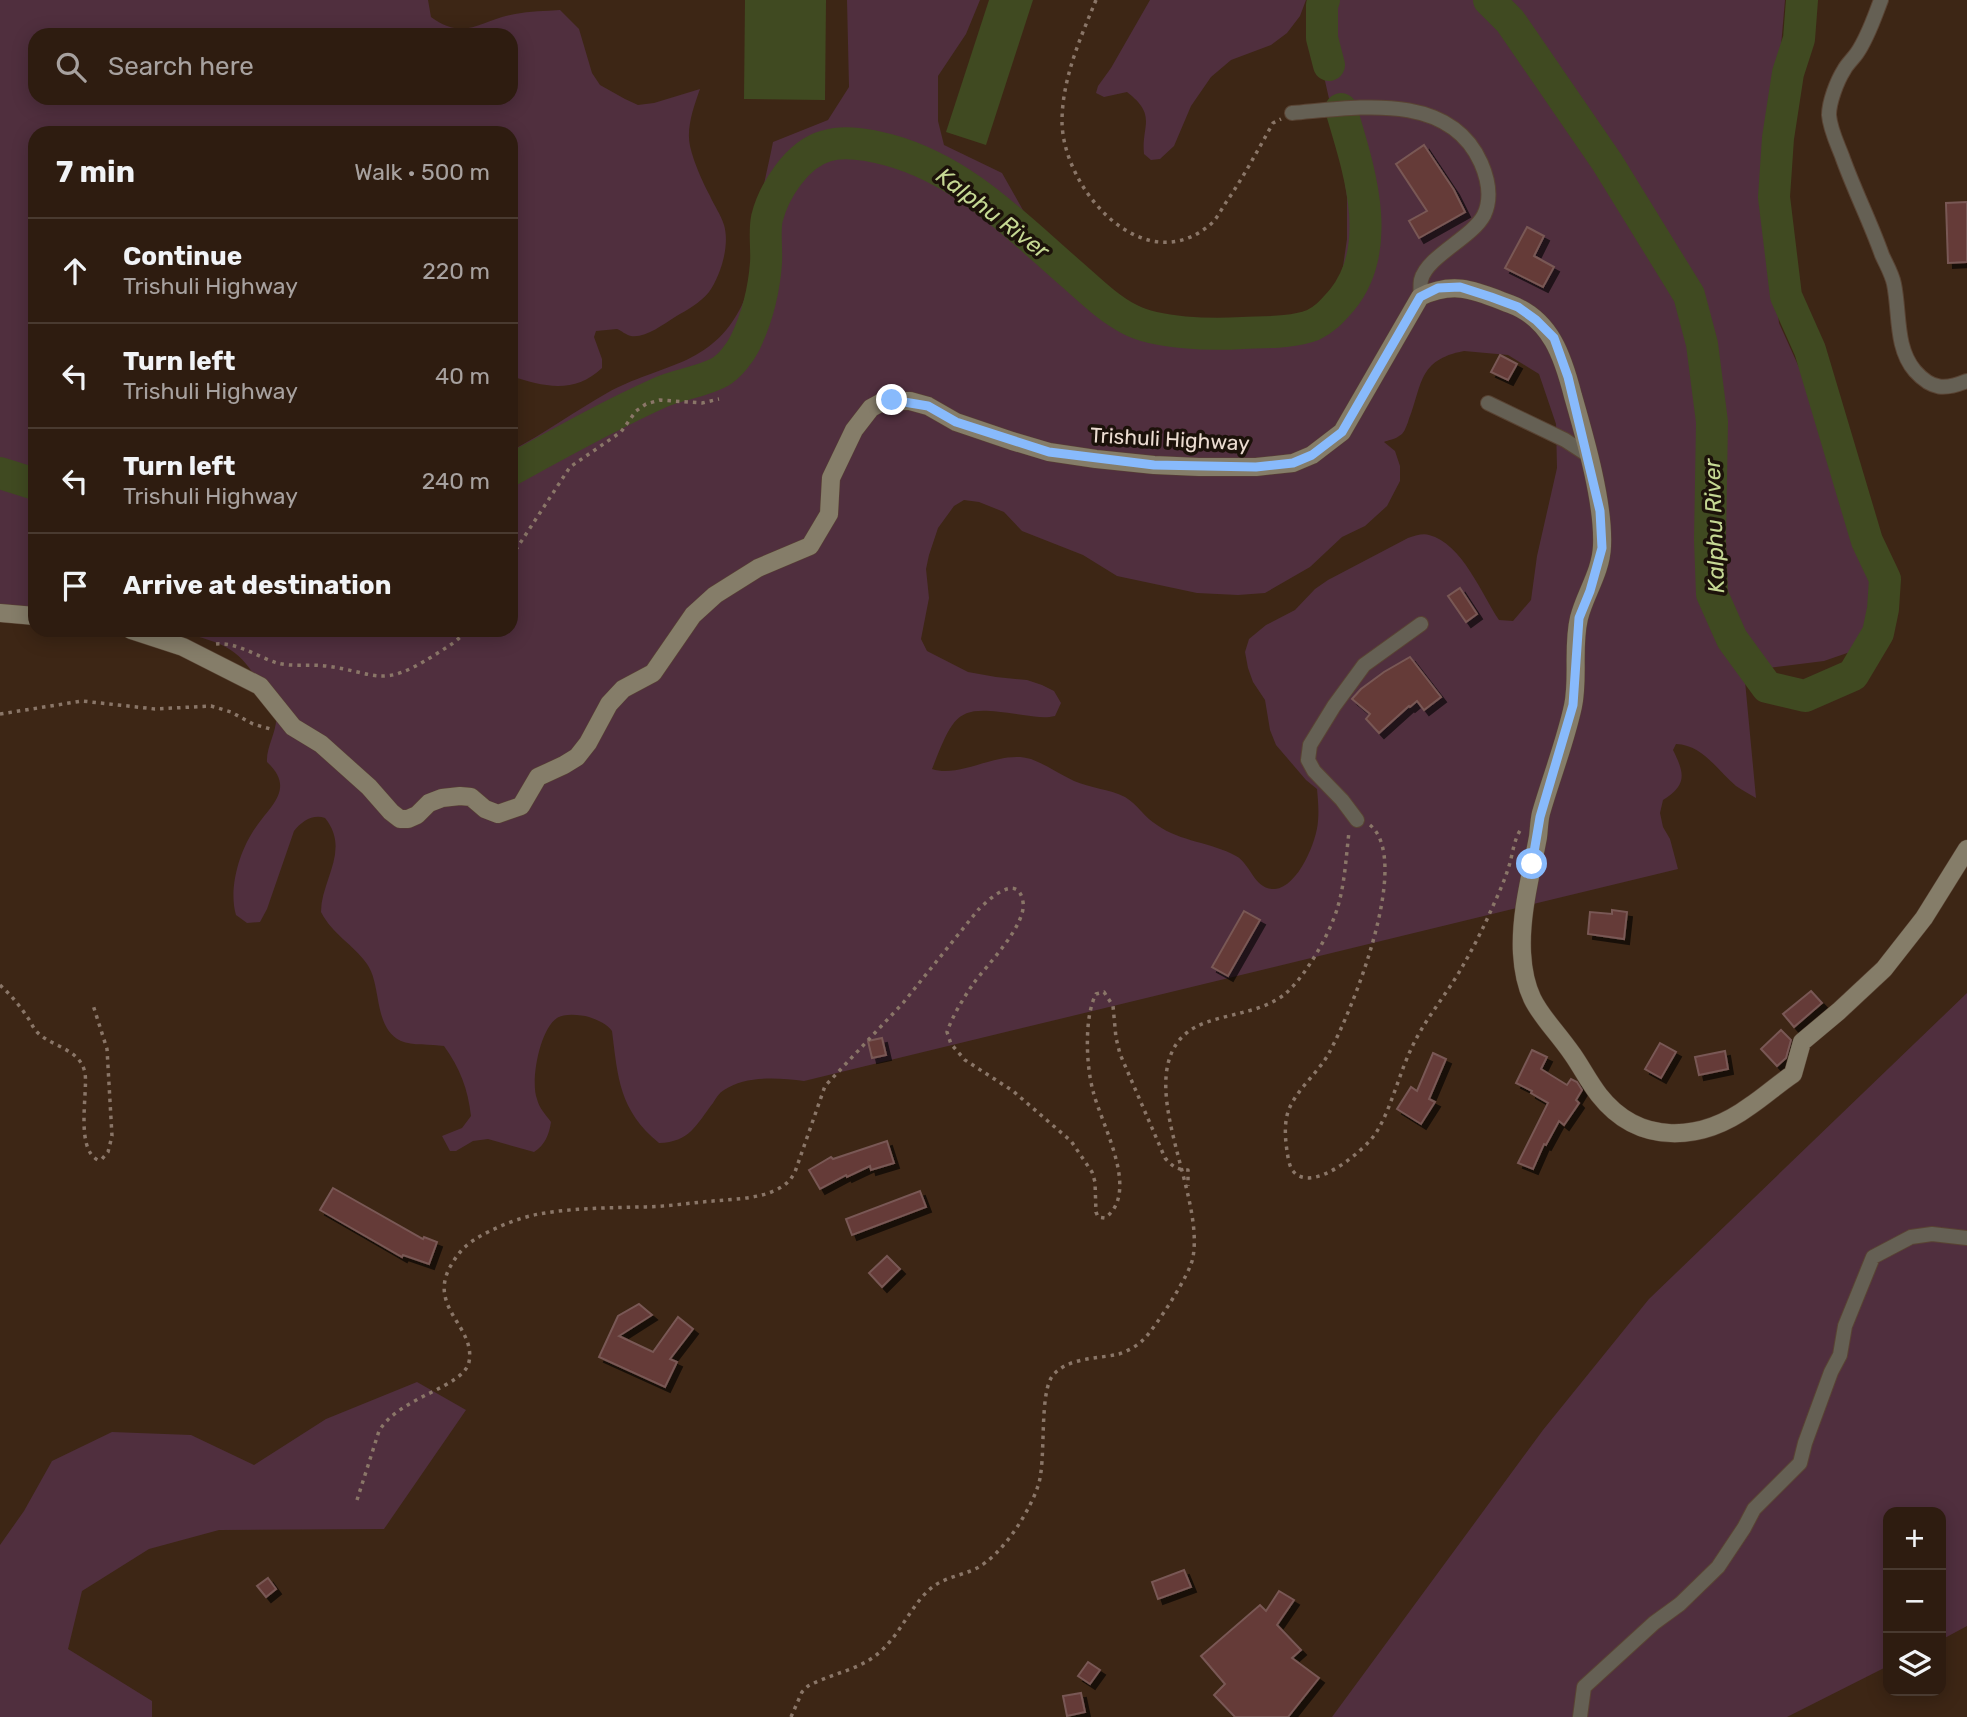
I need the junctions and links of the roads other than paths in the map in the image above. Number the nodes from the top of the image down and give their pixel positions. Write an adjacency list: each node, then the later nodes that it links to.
1 (1881, 0): 4 (street)
2 (1292, 113): 3 (street)
3 (1420, 297): 6 (street); 10 (street, Trishuli Highway)
4 (1967, 381)
5 (1488, 403): 6 (street)
6 (1588, 455): 12 (street)
7 (0, 613): 8 (street)
8 (28, 616)
9 (1421, 624): 11 (street)
10 (152, 637)
11 (1357, 820)
12 (1967, 849)
13 (1967, 1238): 14 (street)
14 (1580, 1717)

